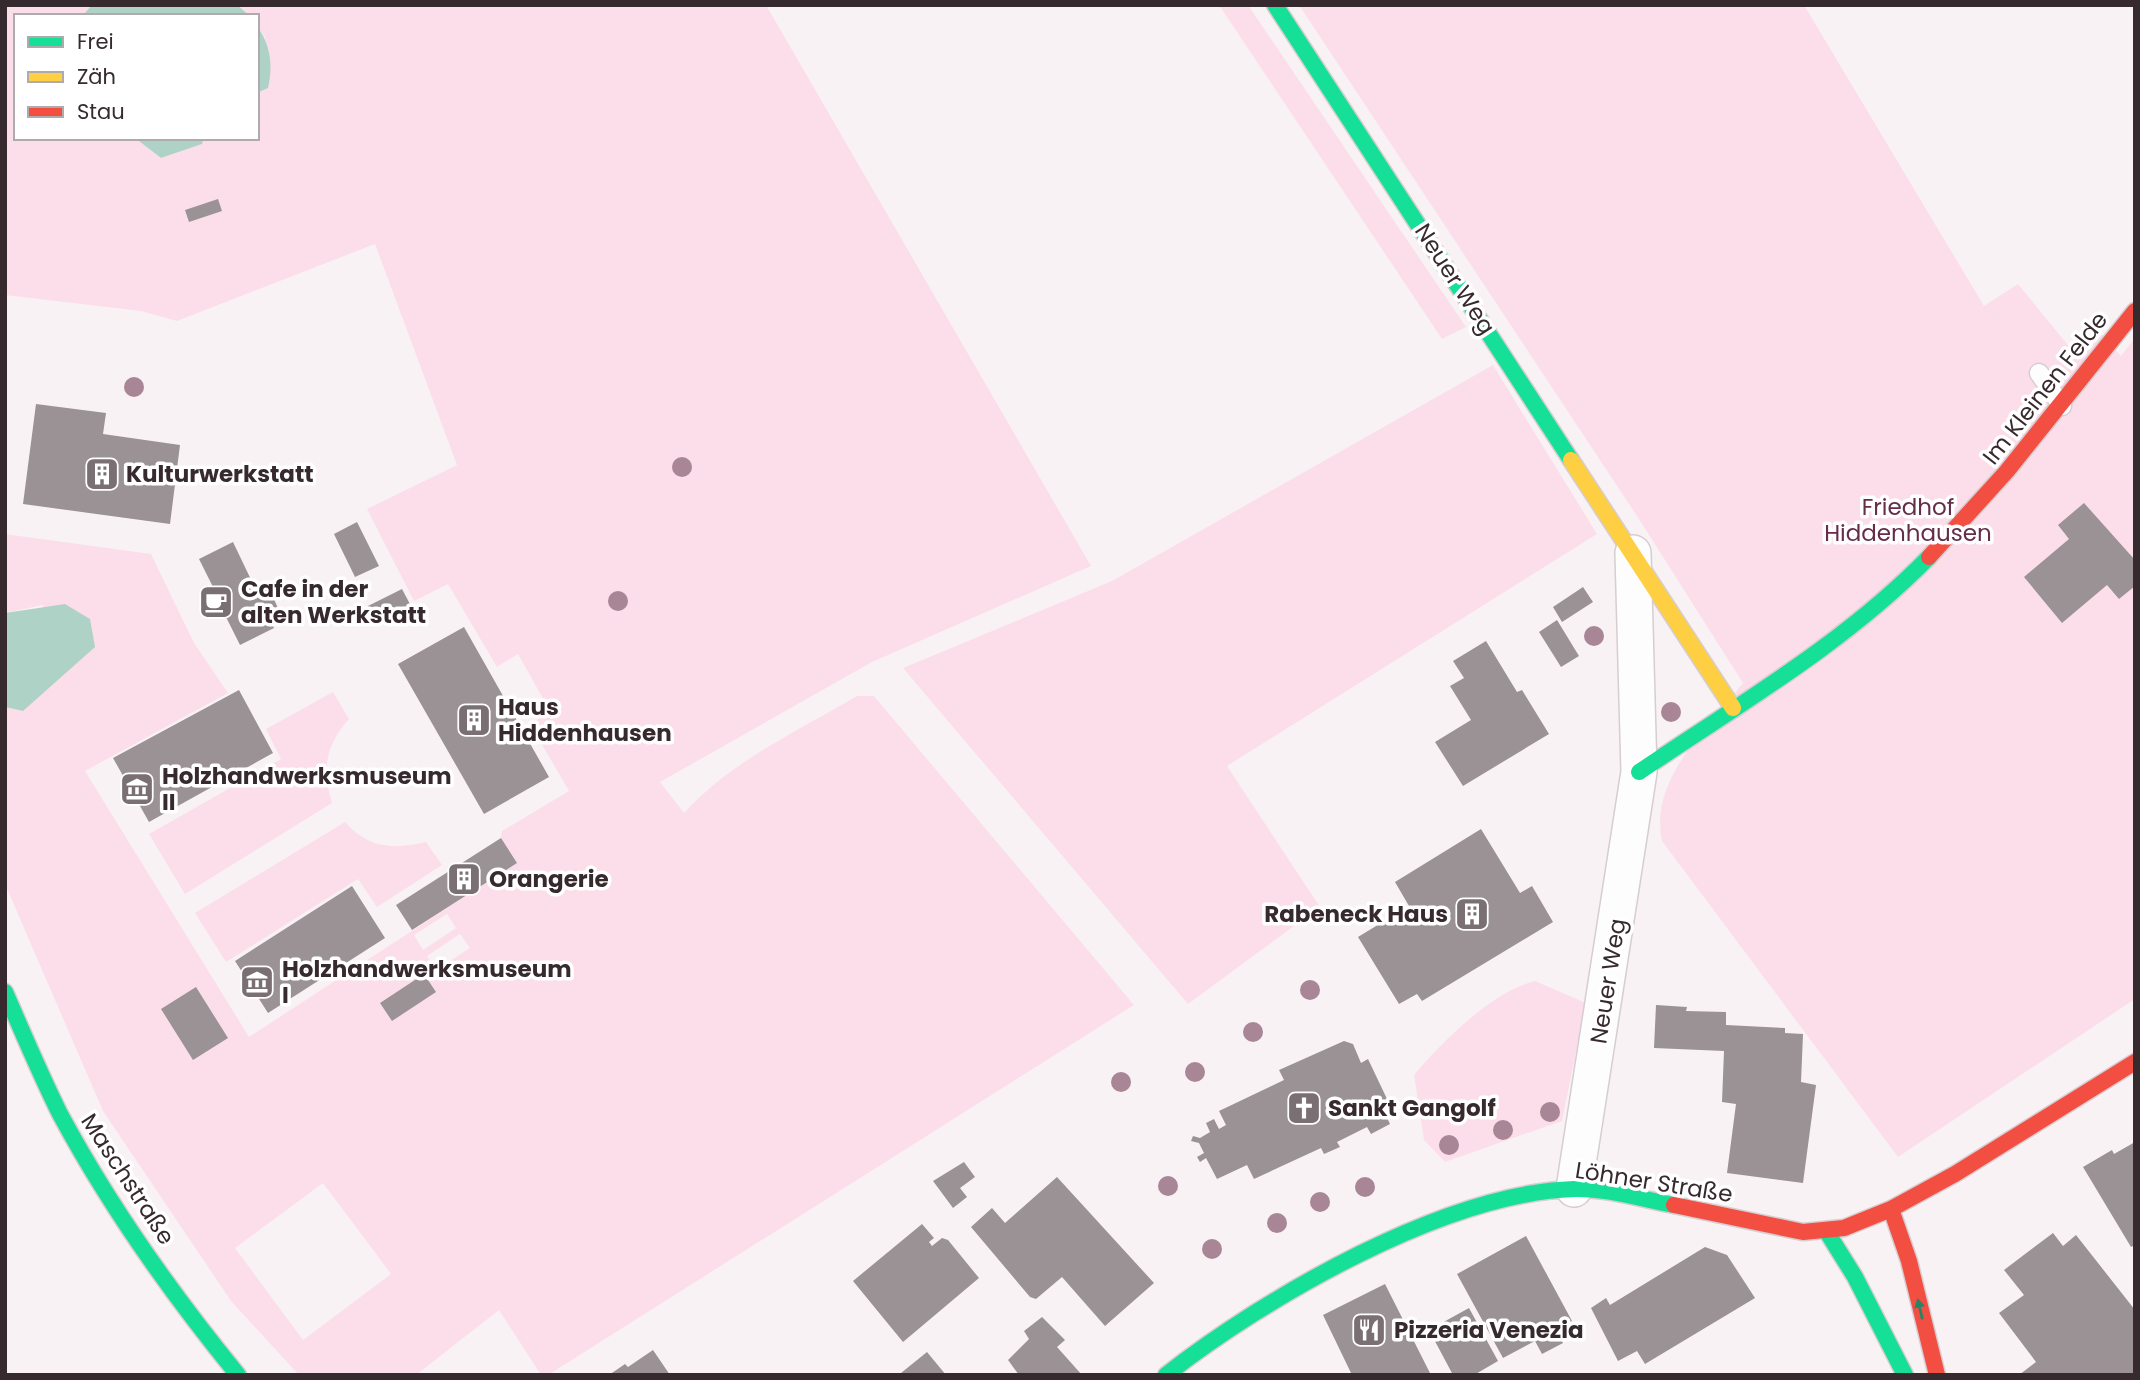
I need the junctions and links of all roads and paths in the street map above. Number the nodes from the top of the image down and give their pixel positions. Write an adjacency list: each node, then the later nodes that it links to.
1 (1275, 5): 5 (street, Neuer Weg)
2 (2135, 311): 4 (street, Im Kleinen Felde)
3 (2039, 373): 4 (lane)
4 (2062, 406): 6 (street, Im Kleinen Felde)
5 (1633, 553): 6 (street, Neuer Weg); 7 (street, Neuer Weg)
6 (1733, 708): 7 (street)
7 (1639, 772): 10 (street, Neuer Weg)
8 (5, 992): 13 (street, Maschstraße)
9 (2135, 1062): 11 (street, Löhner Straße)
10 (1574, 1189): 12 (street, Löhner Straße); 14 (street, Löhner Straße)
11 (1891, 1209): 12 (street, Löhner Straße); 16 (street, one-way to 11)
12 (1827, 1233): 15 (street)
13 (238, 1375)
14 (1166, 1375)
15 (1905, 1375)
16 (1937, 1375)

